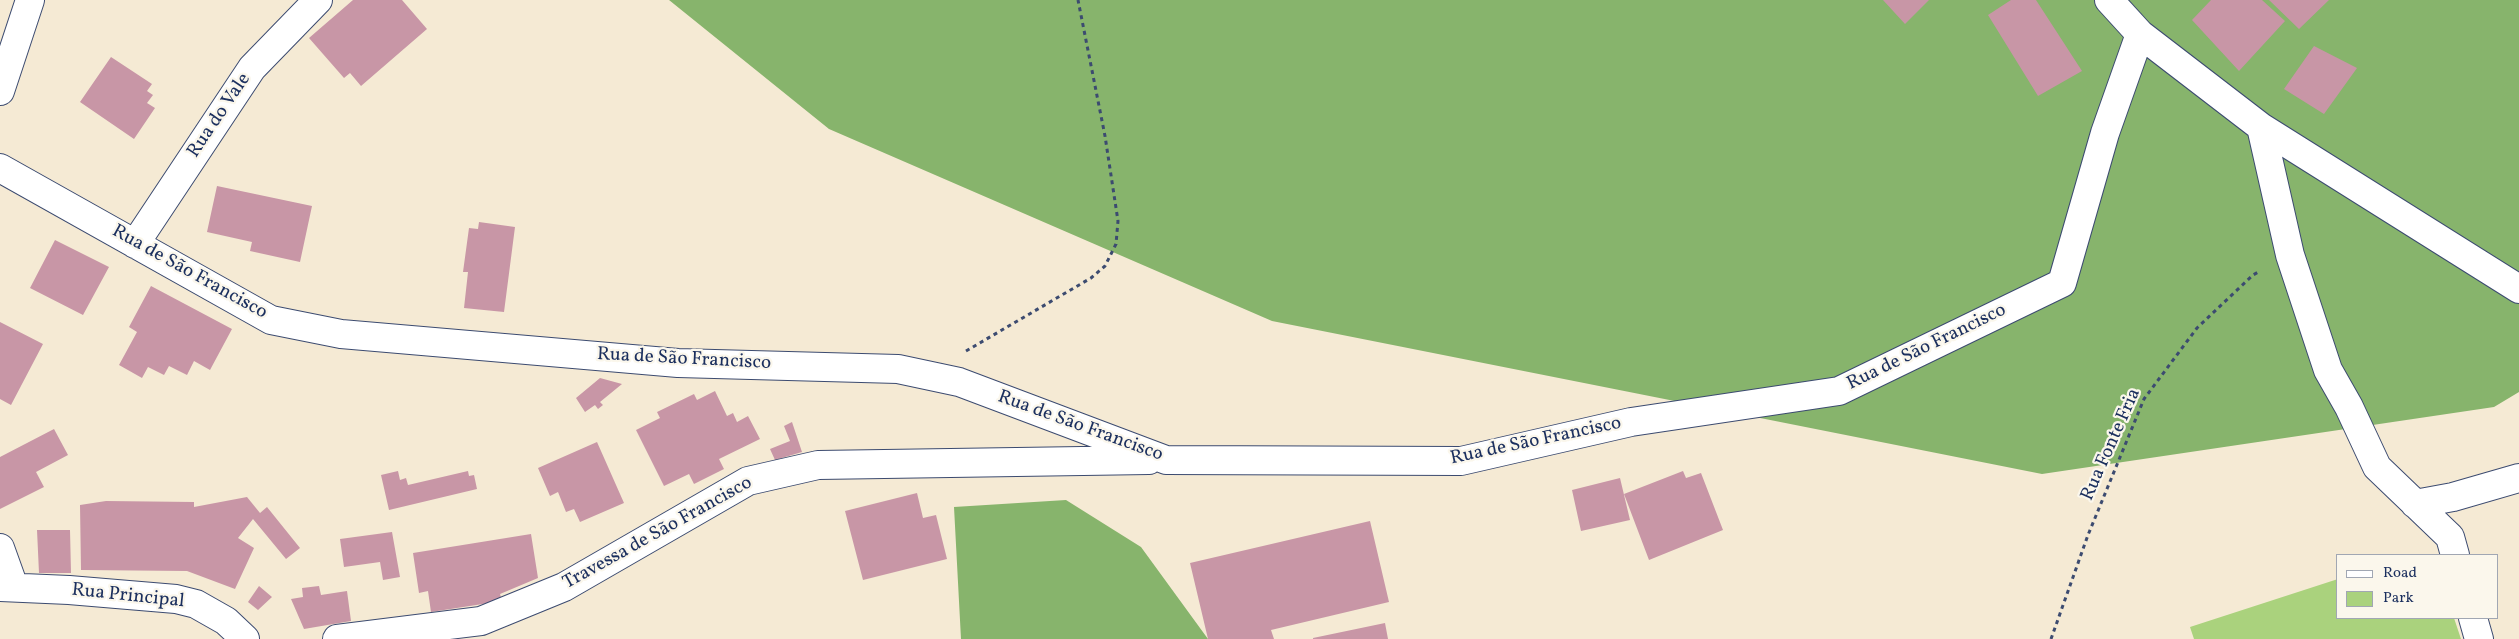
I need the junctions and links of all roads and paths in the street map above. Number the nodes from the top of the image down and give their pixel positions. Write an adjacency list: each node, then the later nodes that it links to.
1 (30, 0): 6 (street)
2 (318, 0): 9 (street, Rua do Vale)
3 (1078, 0): 12 (path)
4 (2109, 0): 5 (street)
5 (2140, 34): 7 (street); 13 (street, Rua de São Francisco)
6 (0, 91)
7 (2261, 127): 10 (street); 11 (street)
8 (0, 168): 9 (street, Rua de São Francisco)
9 (136, 244): 12 (street, Rua de São Francisco)
10 (2290, 255): 15 (street); 22 (path, Rua Fonte Fria)
11 (2519, 288)
12 (931, 376): 13 (street, Rua de São Francisco)
13 (1166, 460): 21 (street, Travessa de São Francisco)
14 (2519, 478): 15 (street)
15 (2415, 504): 17 (street)
16 (0, 548): 18 (street)
17 (2456, 554)
18 (7, 587): 20 (street, Rua Principal)
19 (2473, 619): 23 (street)
20 (245, 639)
21 (337, 639)
22 (2051, 639)
23 (2479, 639)

